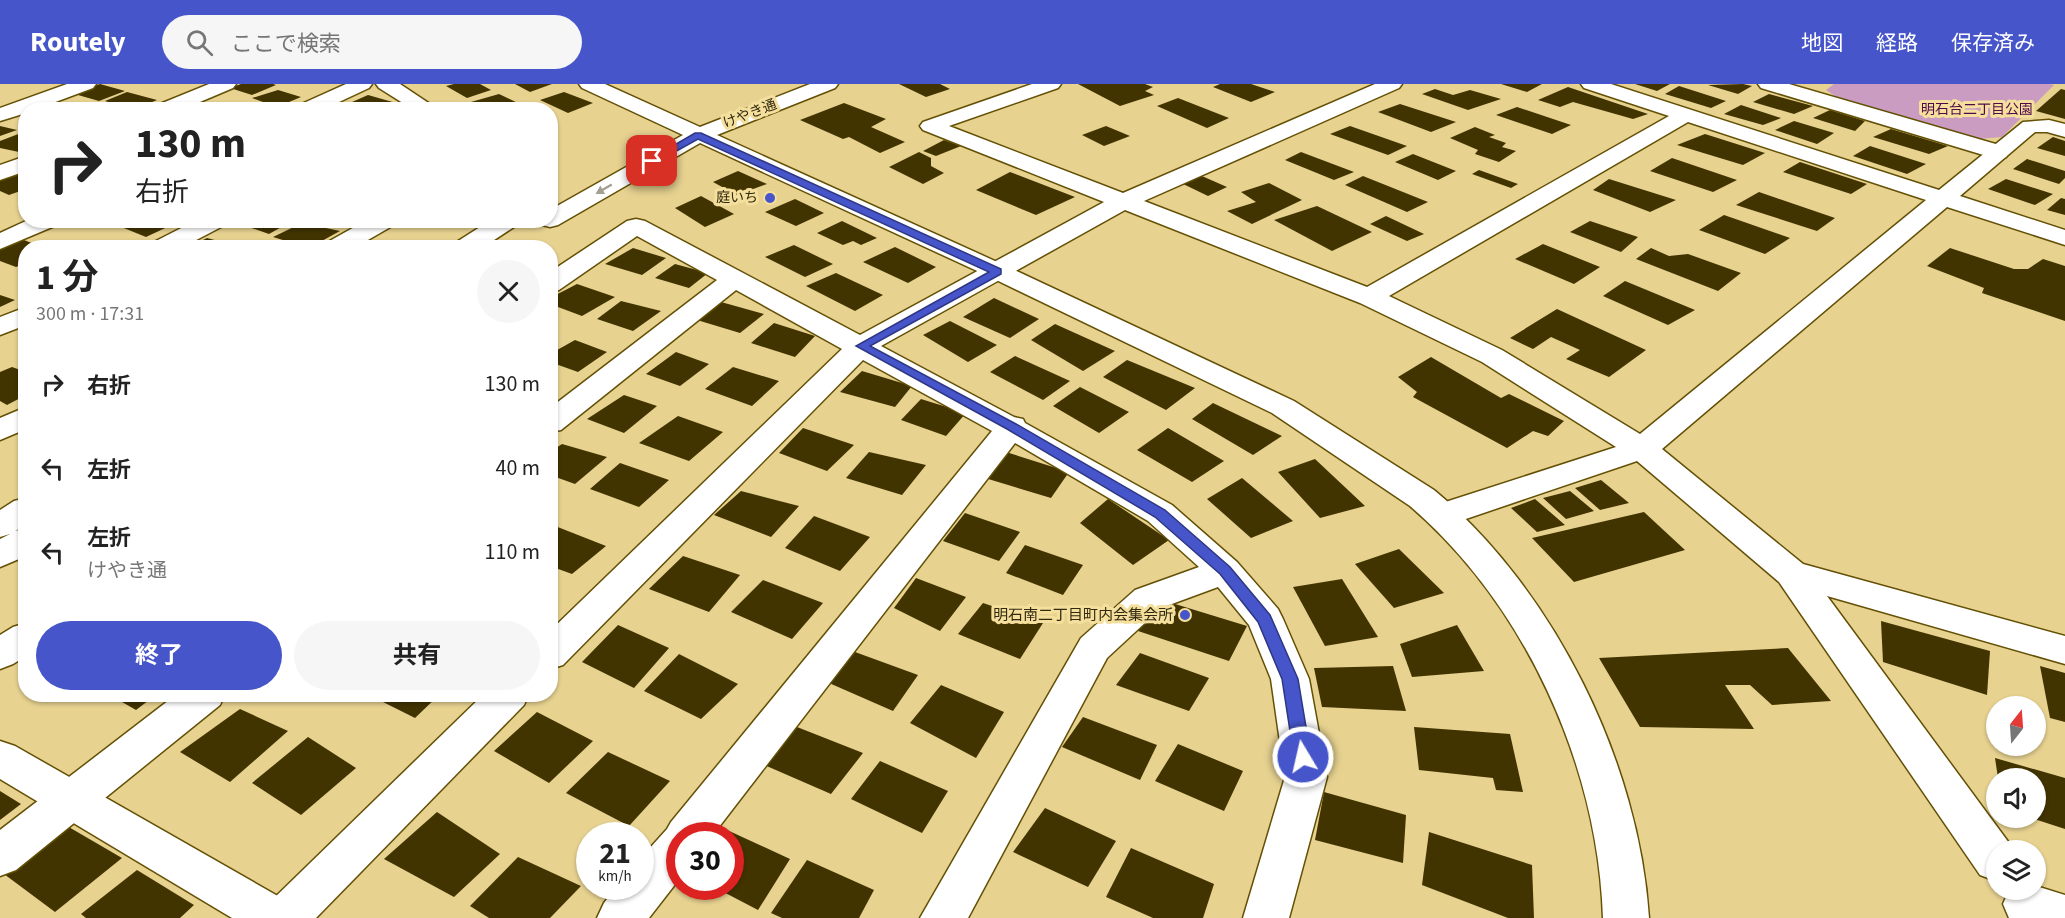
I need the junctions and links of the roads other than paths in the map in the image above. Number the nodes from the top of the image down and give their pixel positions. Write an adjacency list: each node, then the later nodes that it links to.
1 (86, 84): 12 (street)
2 (226, 84): 13 (street)
3 (362, 84): 14 (street)
4 (387, 84): 15 (street)
5 (589, 84): 19 (street)
6 (785, 84): 19 (street)
7 (828, 84): 19 (street, けやき通)
8 (1052, 84): 26 (street)
9 (1392, 84): 26 (street)
10 (1591, 84): 18 (street)
11 (1783, 86): 21 (street)
12 (36, 102)
13 (182, 102)
14 (322, 102)
15 (416, 102)
16 (18, 109): 17 (street)
17 (0, 115)
18 (1685, 115): 25 (street); 40 (street)
19 (688, 131): 24 (street); 27 (street, けやき通, one-way to 27); 37 (street)
20 (2065, 131): 21 (street)
21 (1998, 152): 25 (street)
22 (18, 166): 23 (street)
23 (0, 173)
24 (561, 190)
25 (1944, 198): 32 (street); 48 (street)
26 (1122, 202): 37 (street); 40 (street)
27 (558, 211)
28 (31, 228): 36 (street)
29 (201, 228): 33 (street)
30 (371, 228): 34 (street)
31 (528, 229): 35 (street, けやき通)
32 (2065, 238)
33 (177, 240)
34 (350, 240)
35 (491, 240)
36 (0, 242)
37 (997, 272): 43 (street); 50 (street)
38 (558, 279): 39 (street)
39 (734, 279): 43 (street); 44 (street)
40 (1369, 297): 48 (street)
41 (18, 319): 42 (street)
42 (0, 327)
43 (861, 346): 46 (street); 57 (street)
44 (558, 417)
45 (18, 420): 47 (street)
46 (1012, 426): 54 (street); 64 (street)
47 (0, 430)
48 (1642, 449): 50 (street); 55 (street)
49 (18, 514): 51 (street)
50 (1442, 515): 73 (street)
51 (0, 525)
52 (18, 545): 53 (street)
53 (0, 555)
54 (1225, 571): 71 (street); 72 (street)
55 (1791, 573): 58 (street); 65 (street)
56 (18, 642): 59 (street)
57 (558, 647)
58 (2065, 650)
59 (0, 654)
60 (196, 702): 63 (street)
61 (502, 702): 69 (street)
62 (0, 758): 63 (street)
63 (72, 800): 66 (street); 68 (street)
64 (697, 822)
65 (1986, 847)
66 (0, 856)
67 (666, 861): 70 (street)
68 (274, 918)
69 (285, 918)
70 (620, 918)
71 (943, 918)
72 (1266, 918)
73 (1626, 918)

